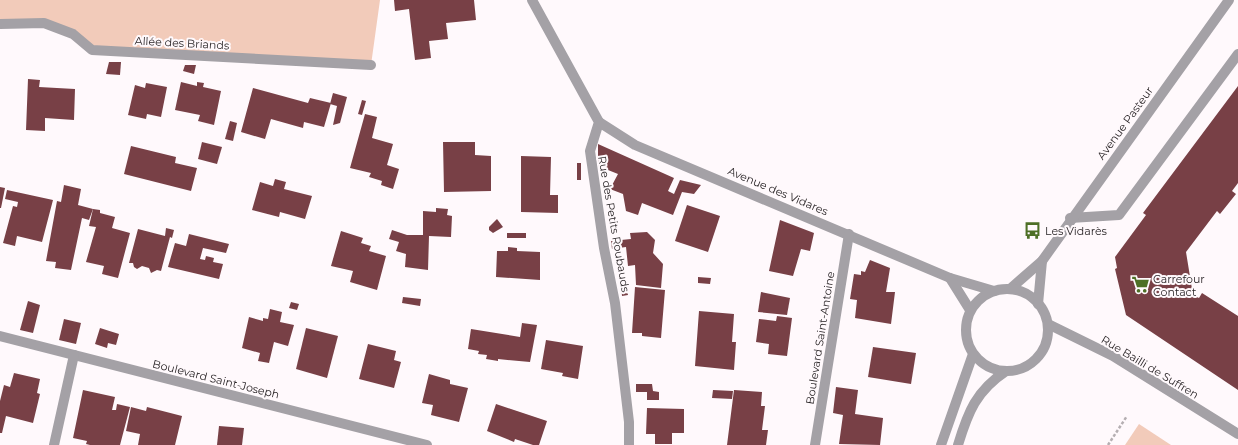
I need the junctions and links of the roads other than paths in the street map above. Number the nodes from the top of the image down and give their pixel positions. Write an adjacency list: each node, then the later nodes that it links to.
1 (532, 0): 6 (street)
2 (1229, 0): 7 (street, Avenue Pasteur)
3 (0, 24): 5 (street, Allée des Briands)
4 (1238, 54): 7 (street)
5 (371, 65)
6 (599, 122): 8 (street, Avenue des Vidares); 23 (street, Rue des Petits Roubauds)
7 (1070, 218): 9 (street, Avenue Pasteur)
8 (849, 234): 10 (street, Avenue des Vidares); 24 (street, Boulevard Saint-Antoine)
9 (1042, 260): 11 (street, Avenue Pasteur); 13 (street, Avenue Pasteur)
10 (950, 278): 12 (street, Avenue des Vidares); 14 (street)
11 (1010, 289): 12 (street); 13 (street)
12 (994, 291): 14 (street)
13 (1038, 304): 15 (street)
14 (970, 310): 17 (street)
15 (1048, 324): 19 (street); 20 (street, Rue Bailli de Suffren)
16 (0, 336): 18 (street, Boulevard Saint-Joseph)
17 (973, 354): 19 (street); 25 (street)
18 (74, 355): 21 (street); 22 (street, Boulevard Saint-Joseph)
19 (1006, 371): 26 (street)
20 (1238, 434)
21 (54, 445)
22 (427, 445)
23 (629, 445)
24 (815, 445)
25 (941, 445)
26 (958, 445)

